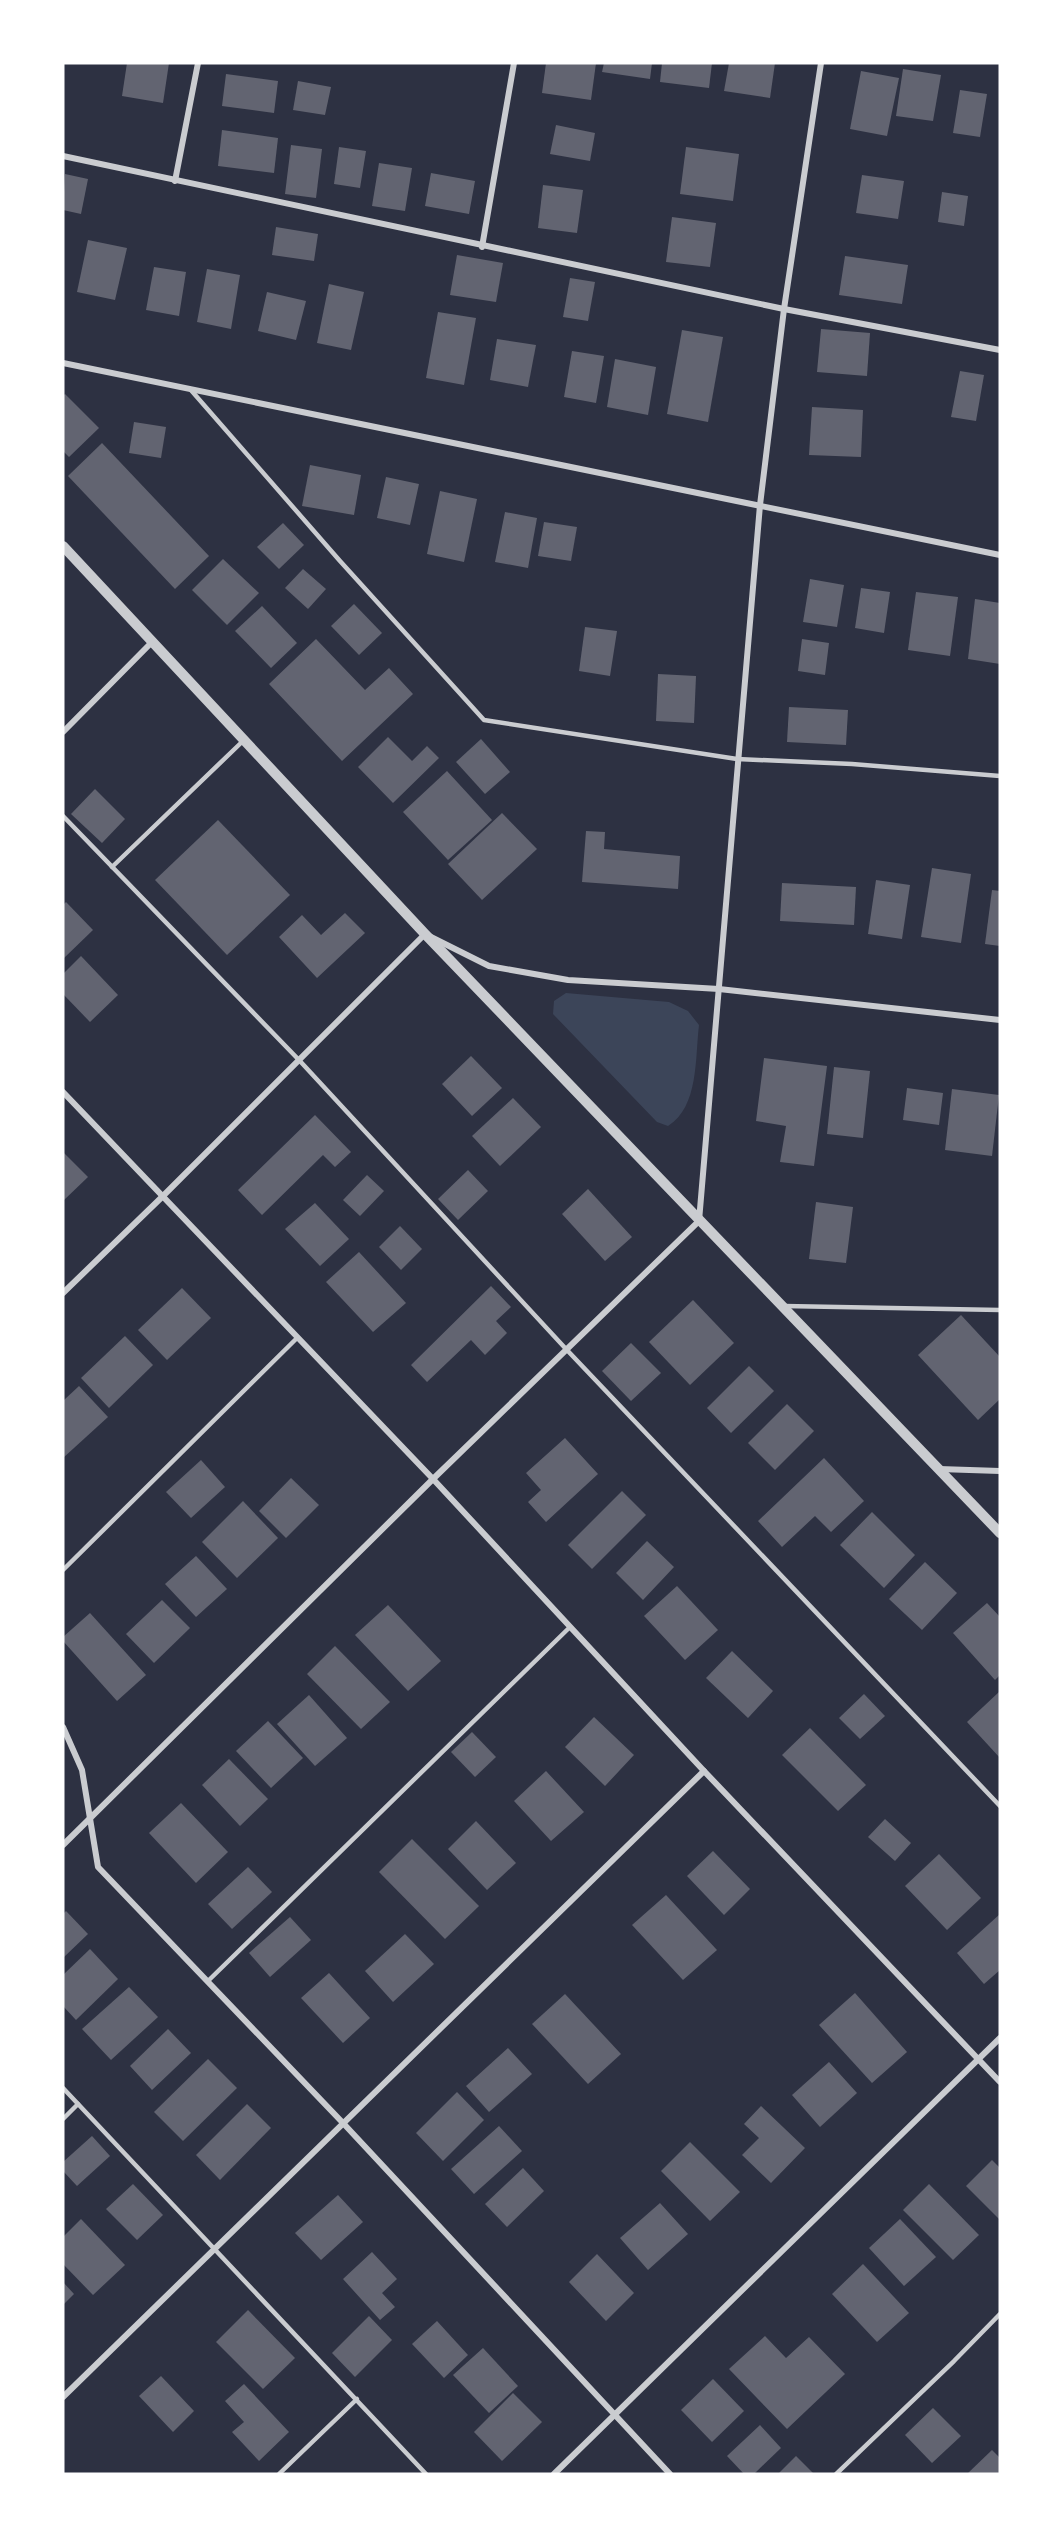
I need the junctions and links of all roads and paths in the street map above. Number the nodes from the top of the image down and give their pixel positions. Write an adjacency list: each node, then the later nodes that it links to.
1 (198, 63): 5 (street)
2 (514, 63): 6 (street)
3 (821, 63): 7 (street)
4 (63, 156): 5 (street)
5 (175, 181): 6 (street)
6 (482, 247): 7 (street)
7 (784, 309): 8 (street); 11 (street)
8 (1000, 350)
9 (63, 363): 10 (street)
10 (190, 389): 11 (street); 17 (lane)
11 (760, 506): 13 (street); 17 (street)
12 (63, 546): 14 (street)
13 (1000, 555)
14 (153, 641): 15 (street); 16 (street)
15 (63, 732)
16 (245, 739): 20 (lane); 21 (street)
17 (737, 759): 18 (lane); 22 (street)
18 (1000, 776)
19 (63, 816): 20 (lane)
20 (112, 867): 24 (lane)
21 (425, 934): 22 (street); 24 (street); 27 (street)
22 (719, 989): 23 (street); 27 (street)
23 (1000, 1020)
24 (299, 1060): 26 (street); 32 (lane)
25 (63, 1092): 26 (street)
26 (162, 1197): 28 (street); 31 (street)
27 (699, 1221): 29 (street); 32 (street)
28 (63, 1293)
29 (781, 1306): 30 (lane); 33 (street)
30 (1000, 1310)
31 (297, 1338): 35 (street); 37 (lane)
32 (566, 1349): 35 (street); 41 (lane)
33 (938, 1469): 34 (street); 36 (street)
34 (1000, 1471)
35 (433, 1479): 38 (street); 42 (street)
36 (1000, 1533)
37 (63, 1570)
38 (570, 1627): 40 (street); 44 (lane)
39 (63, 1727): 42 (street)
40 (704, 1771): 46 (street); 51 (street)
41 (1000, 1806)
42 (91, 1815): 43 (street); 44 (street)
43 (63, 1845)
44 (208, 1981): 51 (street)
45 (1000, 2038): 46 (street)
46 (978, 2059): 47 (street); 56 (street)
47 (1000, 2082)
48 (63, 2088): 49 (lane)
49 (78, 2104): 50 (lane); 52 (lane)
50 (63, 2119)
51 (343, 2123): 52 (street); 56 (street)
52 (215, 2248): 54 (street); 55 (lane)
53 (1000, 2314): 61 (lane)
54 (63, 2397)
55 (357, 2399): 57 (lane); 58 (lane)
56 (614, 2415): 59 (street); 60 (street)
57 (279, 2474)
58 (426, 2474)
59 (554, 2474)
60 (670, 2474)
61 (836, 2474)

